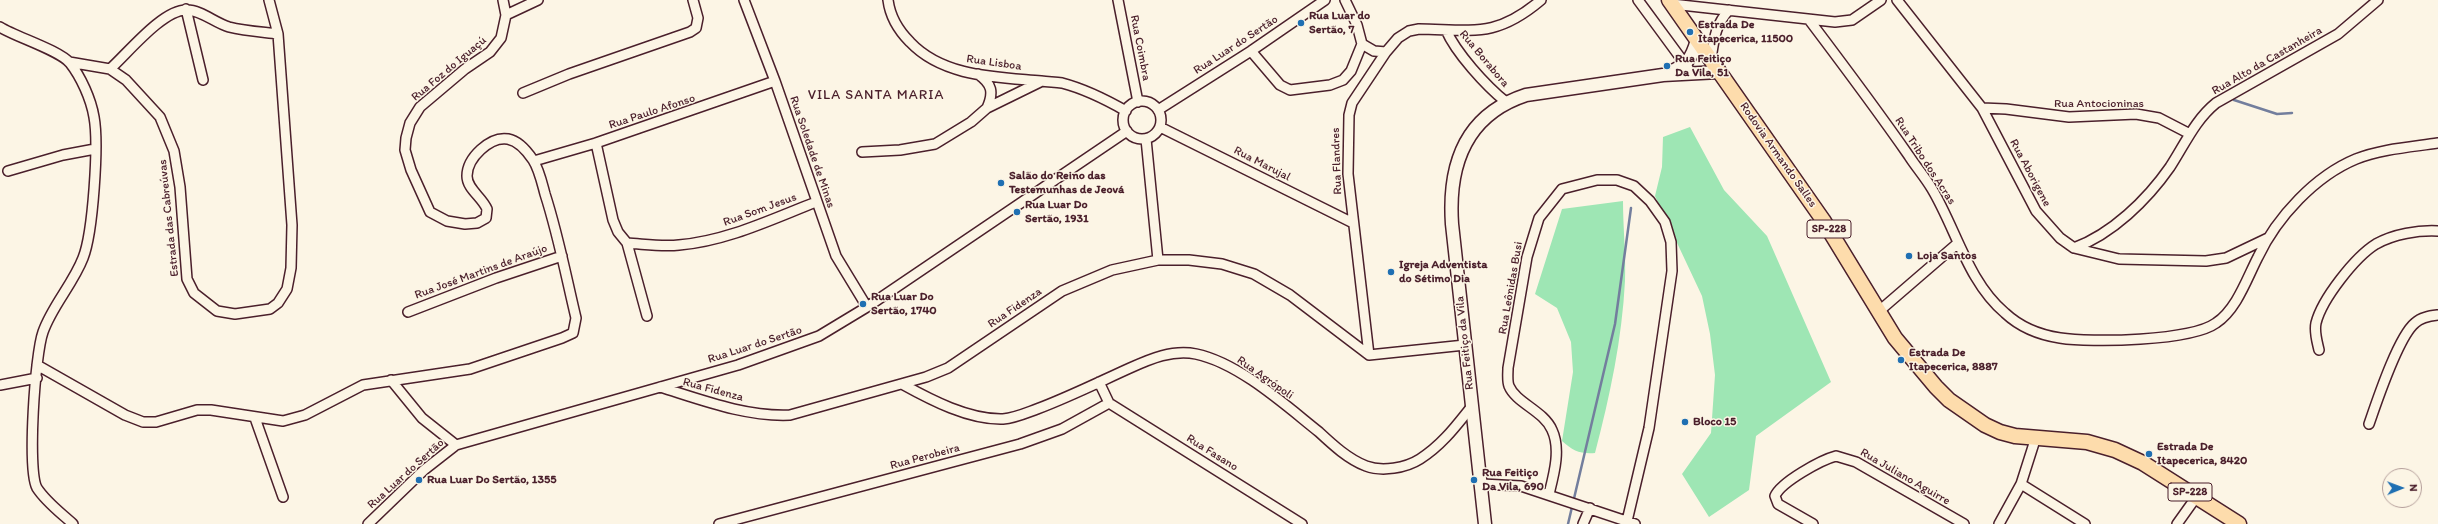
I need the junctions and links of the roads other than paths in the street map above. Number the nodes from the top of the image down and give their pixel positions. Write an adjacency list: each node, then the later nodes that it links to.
1 (269, 0): 23 (street, Estrada das Cabreúvas)
2 (503, 0): 19 (street)
3 (538, 0): 19 (street)
4 (693, 0): 39 (street)
5 (744, 0): 36 (street, Rua Soledade de Minas)
6 (888, 0): 33 (street, Rua Lisboa)
7 (1118, 0): 40 (street, Rua Coimbra)
8 (1325, 0): 26 (street, Rua Luar do Sertão)
9 (1345, 0): 25 (street)
10 (1541, 0): 22 (street, Rua Flandres)
11 (1638, 0): 31 (street)
12 (1881, 0): 16 (street)
13 (1897, 0): 43 (street, Rua Aborigene)
14 (2378, 0): 48 (street, Rua Alto da Castanheira)
15 (1671, 2): 18 (street); 24 (main road, Rodovia Armando Salles / SP-228)
16 (1870, 4): 20 (street)
17 (186, 9): 23 (street); 30 (street); 35 (street)
18 (1729, 10): 20 (street); 28 (street)
19 (506, 15): 54 (street, Rua Foz do Iguaçú)
20 (1810, 21): 60 (street, Rua Tribo dos Acras)
21 (0, 27): 29 (street, Estrada das Cabreúvas)
22 (1446, 30): 27 (street, Rua Flandres); 41 (street, Rua Borabora)
23 (278, 34): 30 (street, Estrada das Cabreúvas)
24 (1697, 40): 28 (main road, Rodovia Armando Salles / SP-228); 31 (street)
25 (1362, 44): 27 (street); 34 (street)
26 (1252, 51): 34 (street); 44 (street, Rua Luar do Sertão)
27 (1386, 52): 38 (street, Rua Flandres)
28 (1711, 59): 32 (main road, Rodovia Armando Salles / SP-228)
29 (69, 62): 30 (street, Estrada das Cabreúvas); 52 (street)
30 (110, 69)
31 (1689, 70): 32 (street, Rua Feitiço da Vila); 41 (street, Rua Feitiço da Vila)
32 (1719, 72): 67 (main road, Rodovia Armando Salles / SP-228)
33 (978, 73): 37 (street, Rua Lisboa); 42 (street)
34 (1347, 77): 38 (street)
35 (203, 80)
36 (775, 81): 50 (street, Rua Paulo Afonso); 56 (street, Rua Soledade de Minas)
37 (1041, 81): 42 (street); 45 (street, Rua Lisboa)
38 (1364, 84): 57 (street, Rua Flandres)
39 (523, 93)
40 (1138, 102): 44 (street); 45 (street)
41 (1506, 102): 70 (street, Rua Feitiço da Vila)
42 (987, 108): 53 (street)
43 (1982, 108): 48 (street, Rua Antocioninas); 62 (street, Rua Aborigene)
44 (1158, 110): 46 (street)
45 (1126, 111): 47 (street)
46 (1160, 127): 49 (street); 57 (street, Rua Marujal)
47 (1127, 130): 49 (street); 65 (street, Rua Luar do Sertão)
48 (2190, 134): 62 (street, Rua Alto da Castanheira)
49 (1146, 138): 64 (street)
50 (596, 143): 54 (street, Rua Paulo Afonso); 61 (street)
51 (2438, 143): 59 (street)
52 (95, 149): 55 (street); 73 (street)
53 (862, 152)
54 (534, 161): 63 (street, Rua Foz do Iguaçú)
55 (8, 171)
56 (816, 202): 61 (street, Rua Som Jesus); 65 (street, Rua Soledade de Minas)
57 (1352, 223): 72 (street, Rua Flandres)
58 (2438, 231): 71 (street)
59 (2268, 238): 60 (street, Rua Tribo dos Acras); 62 (street, Rua Aborigene)
60 (1958, 243): 67 (street)
61 (627, 244): 69 (street)
62 (2074, 248)
63 (562, 256): 66 (street, Rua José Martins de Araújo); 75 (street, Rua Foz do Iguaçú)
64 (1158, 260): 72 (street, Rua Fidenza); 77 (street, Rua Fidenza)
65 (867, 307): 79 (street, Rua Luar do Sertão)
66 (408, 312)
67 (1878, 312): 84 (main road, Rodovia Armando Salles / SP-228)
68 (2438, 315): 83 (street)
69 (646, 316)
70 (1465, 346): 72 (street); 81 (street, Rua Feitiço da Vila)
71 (2319, 350)
72 (1368, 355)
73 (38, 365): 74 (street); 82 (street)
74 (37, 378): 78 (street); 93 (street)
75 (391, 380): 82 (street); 85 (street)
76 (1099, 382): 77 (street, Rua Agrópoli); 80 (street); 81 (street, Rua Agrópoli)
77 (902, 384): 79 (street, Rua Fidenza)
78 (0, 385)
79 (660, 387): 85 (street, Rua Luar do Sertão)
80 (1109, 403): 95 (street, Rua Perobeira); 96 (street, Rua Fasano)
81 (1472, 406): 86 (street, Rua Feitiço da Vila)
82 (255, 418): 90 (street)
83 (2369, 424)
84 (2036, 437): 87 (street); 89 (main road, Rodovia Armando Salles / SP-228)
85 (456, 445): 94 (street, Rua Luar do Sertão)
86 (1482, 484): 88 (street, Rua Leônidas Busi); 97 (street, Rua Feitiço da Vila)
87 (2021, 484): 101 (street); 102 (street)
88 (1549, 494): 91 (street, Rua Leônidas Busi); 92 (street, Rua Leônidas Busi)
89 (2197, 496): 103 (street); 104 (main road, Rodovia Armando Salles / SP-228)
90 (283, 497)
91 (1590, 508): 92 (street, Rua Leônidas Busi); 98 (street)
92 (1631, 523)
93 (73, 524)
94 (368, 524)
95 (719, 524)
96 (1302, 524)
97 (1486, 524)
98 (1583, 524)
99 (1813, 524): 100 (street, Rua Juliano Aguirre)
100 (1964, 524)
101 (1999, 524)
102 (2085, 524)
103 (2176, 524)
104 (2239, 524)

